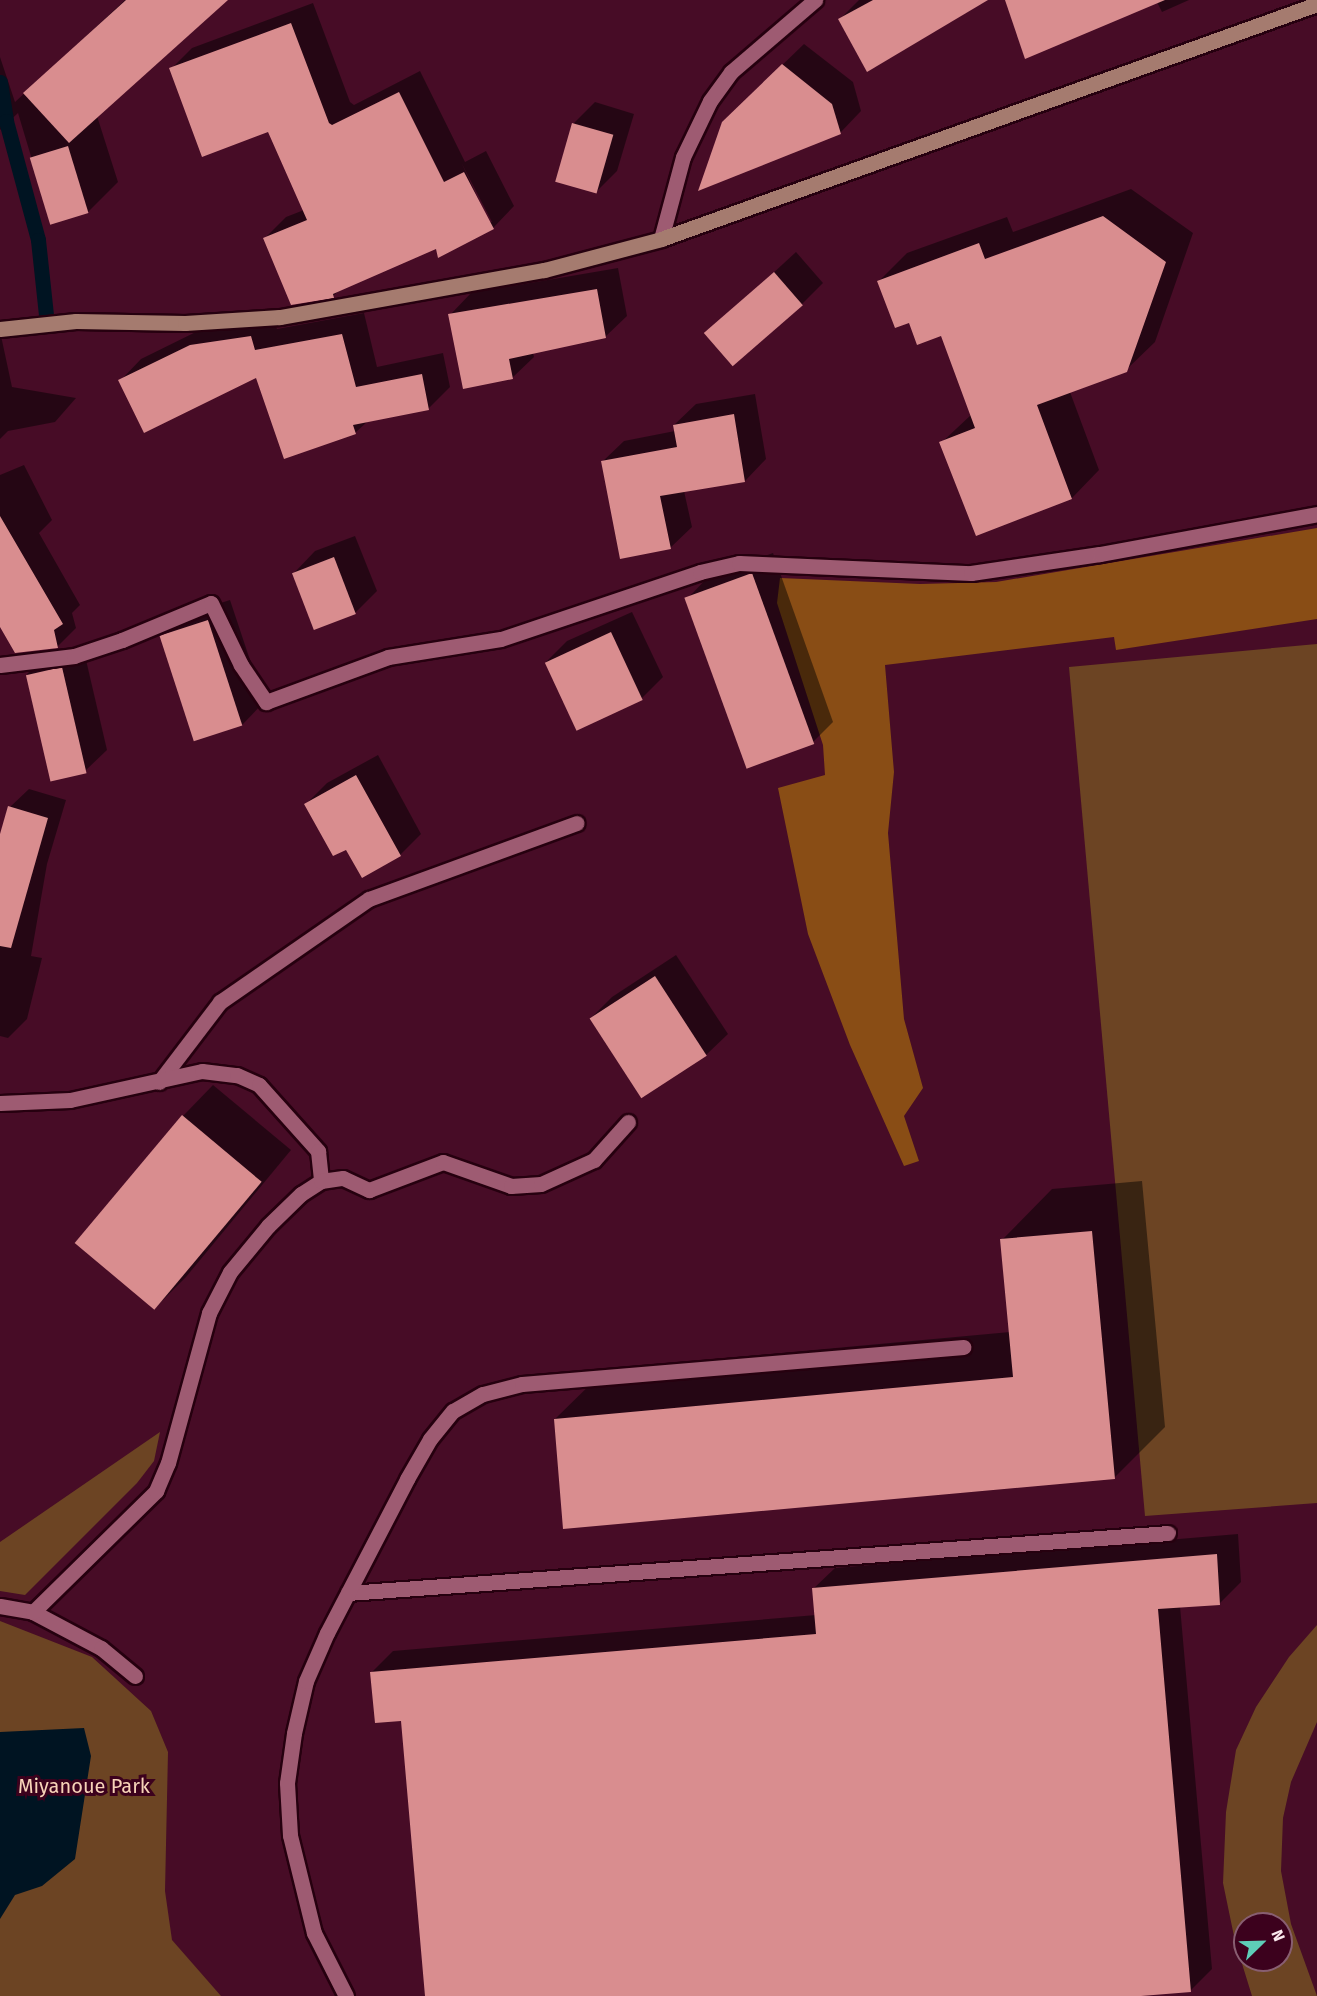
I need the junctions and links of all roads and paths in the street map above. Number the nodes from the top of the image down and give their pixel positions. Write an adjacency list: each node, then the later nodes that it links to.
1 (815, 0): 3 (street)
2 (1317, 4): 3 (street)
3 (661, 239): 4 (street)
4 (0, 329)
5 (1317, 514): 6 (street)
6 (0, 665)
7 (577, 823): 8 (street)
8 (159, 1082): 9 (street); 11 (street)
9 (0, 1103)
10 (628, 1122): 11 (street)
11 (321, 1180): 16 (street)
12 (963, 1347): 14 (street)
13 (1168, 1533): 14 (street)
14 (348, 1593): 18 (street)
15 (0, 1605): 16 (street)
16 (33, 1612): 17 (street)
17 (135, 1676)
18 (346, 1996)

